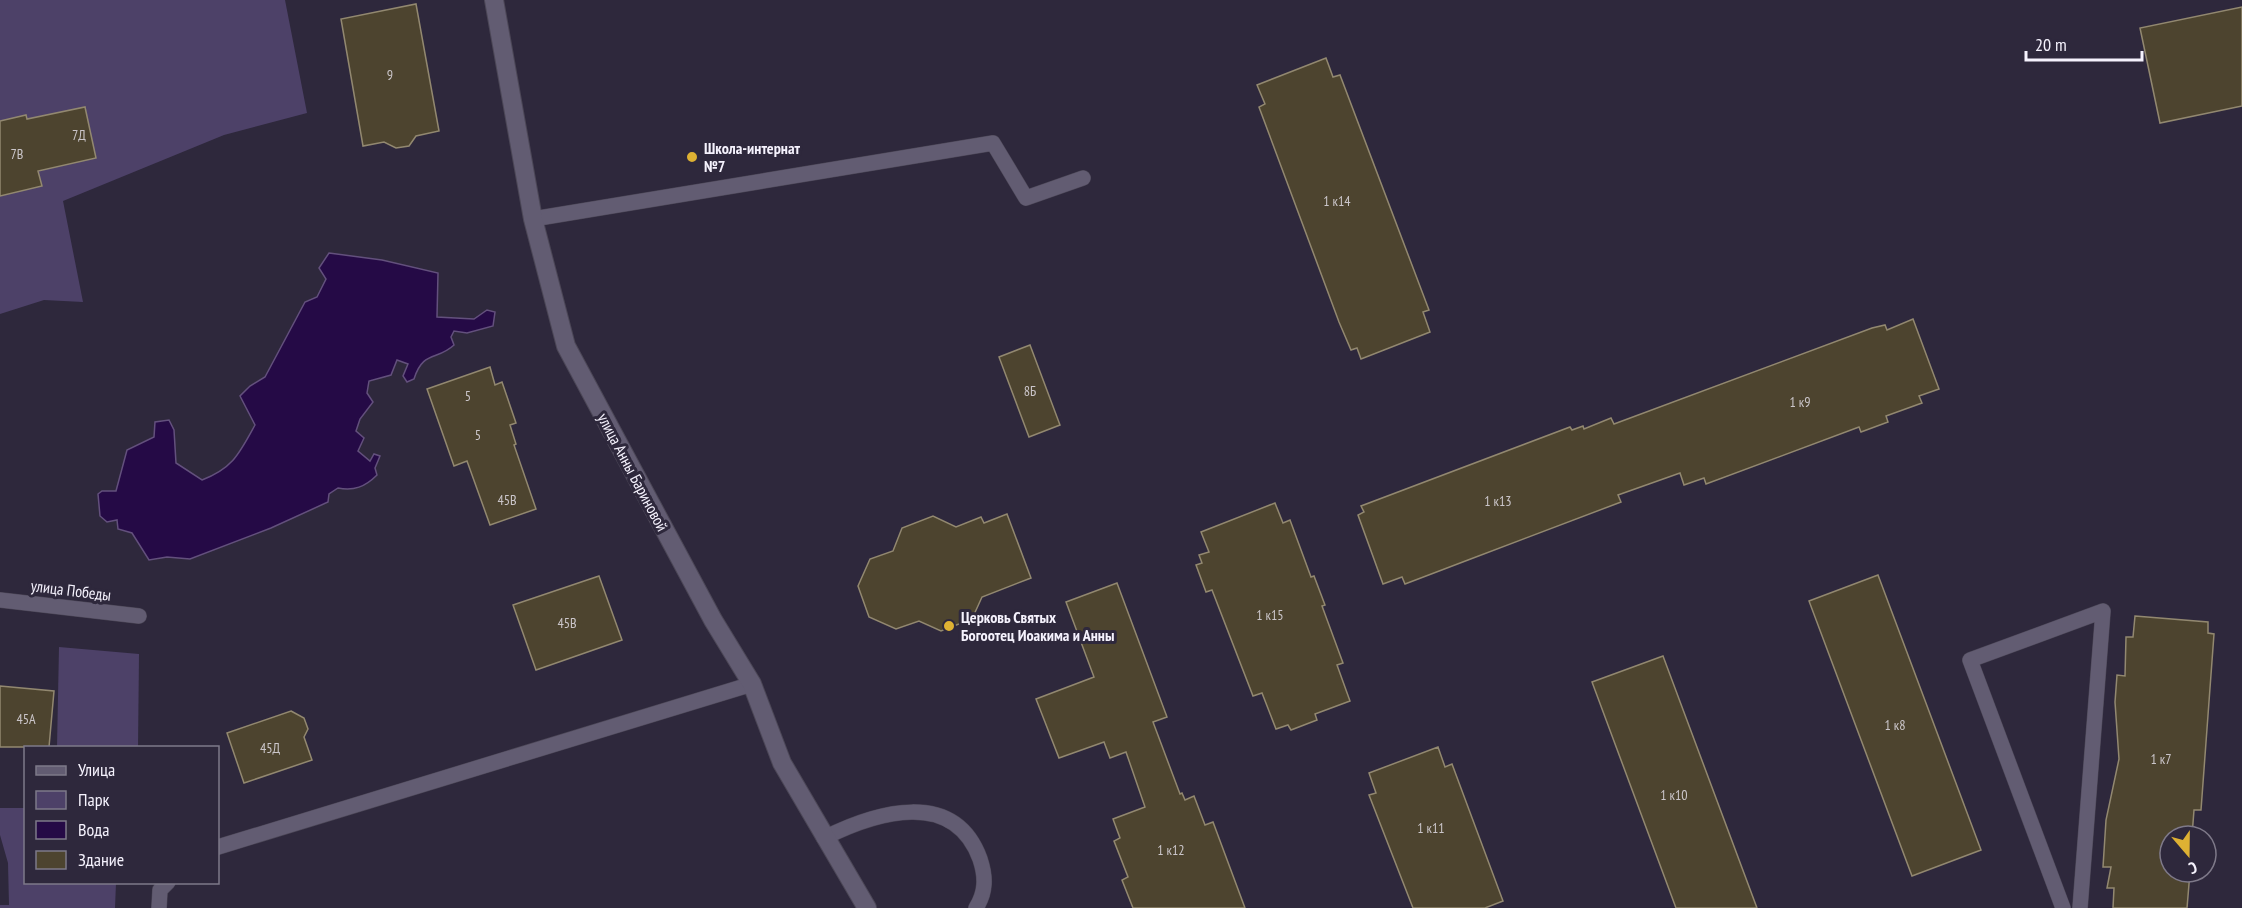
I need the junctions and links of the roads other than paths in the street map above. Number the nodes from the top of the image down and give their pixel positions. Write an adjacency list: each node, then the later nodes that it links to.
1 (494, 0): 3 (street, улица Анны Бариновой)
2 (1083, 178): 3 (lane)
3 (533, 219): 6 (street, улица Анны Бариновой)
4 (0, 600): 5 (lane, улица Победы)
5 (139, 616)
6 (752, 684): 7 (street, улица Анны Бариновой); 8 (lane)
7 (824, 838): 11 (street, улица Анны Бариновой); 12 (lane)
8 (219, 847)
9 (166, 884): 10 (lane)
10 (159, 908)
11 (867, 908)
12 (976, 908)
13 (2063, 908): 14 (lane)
14 (2080, 908)

